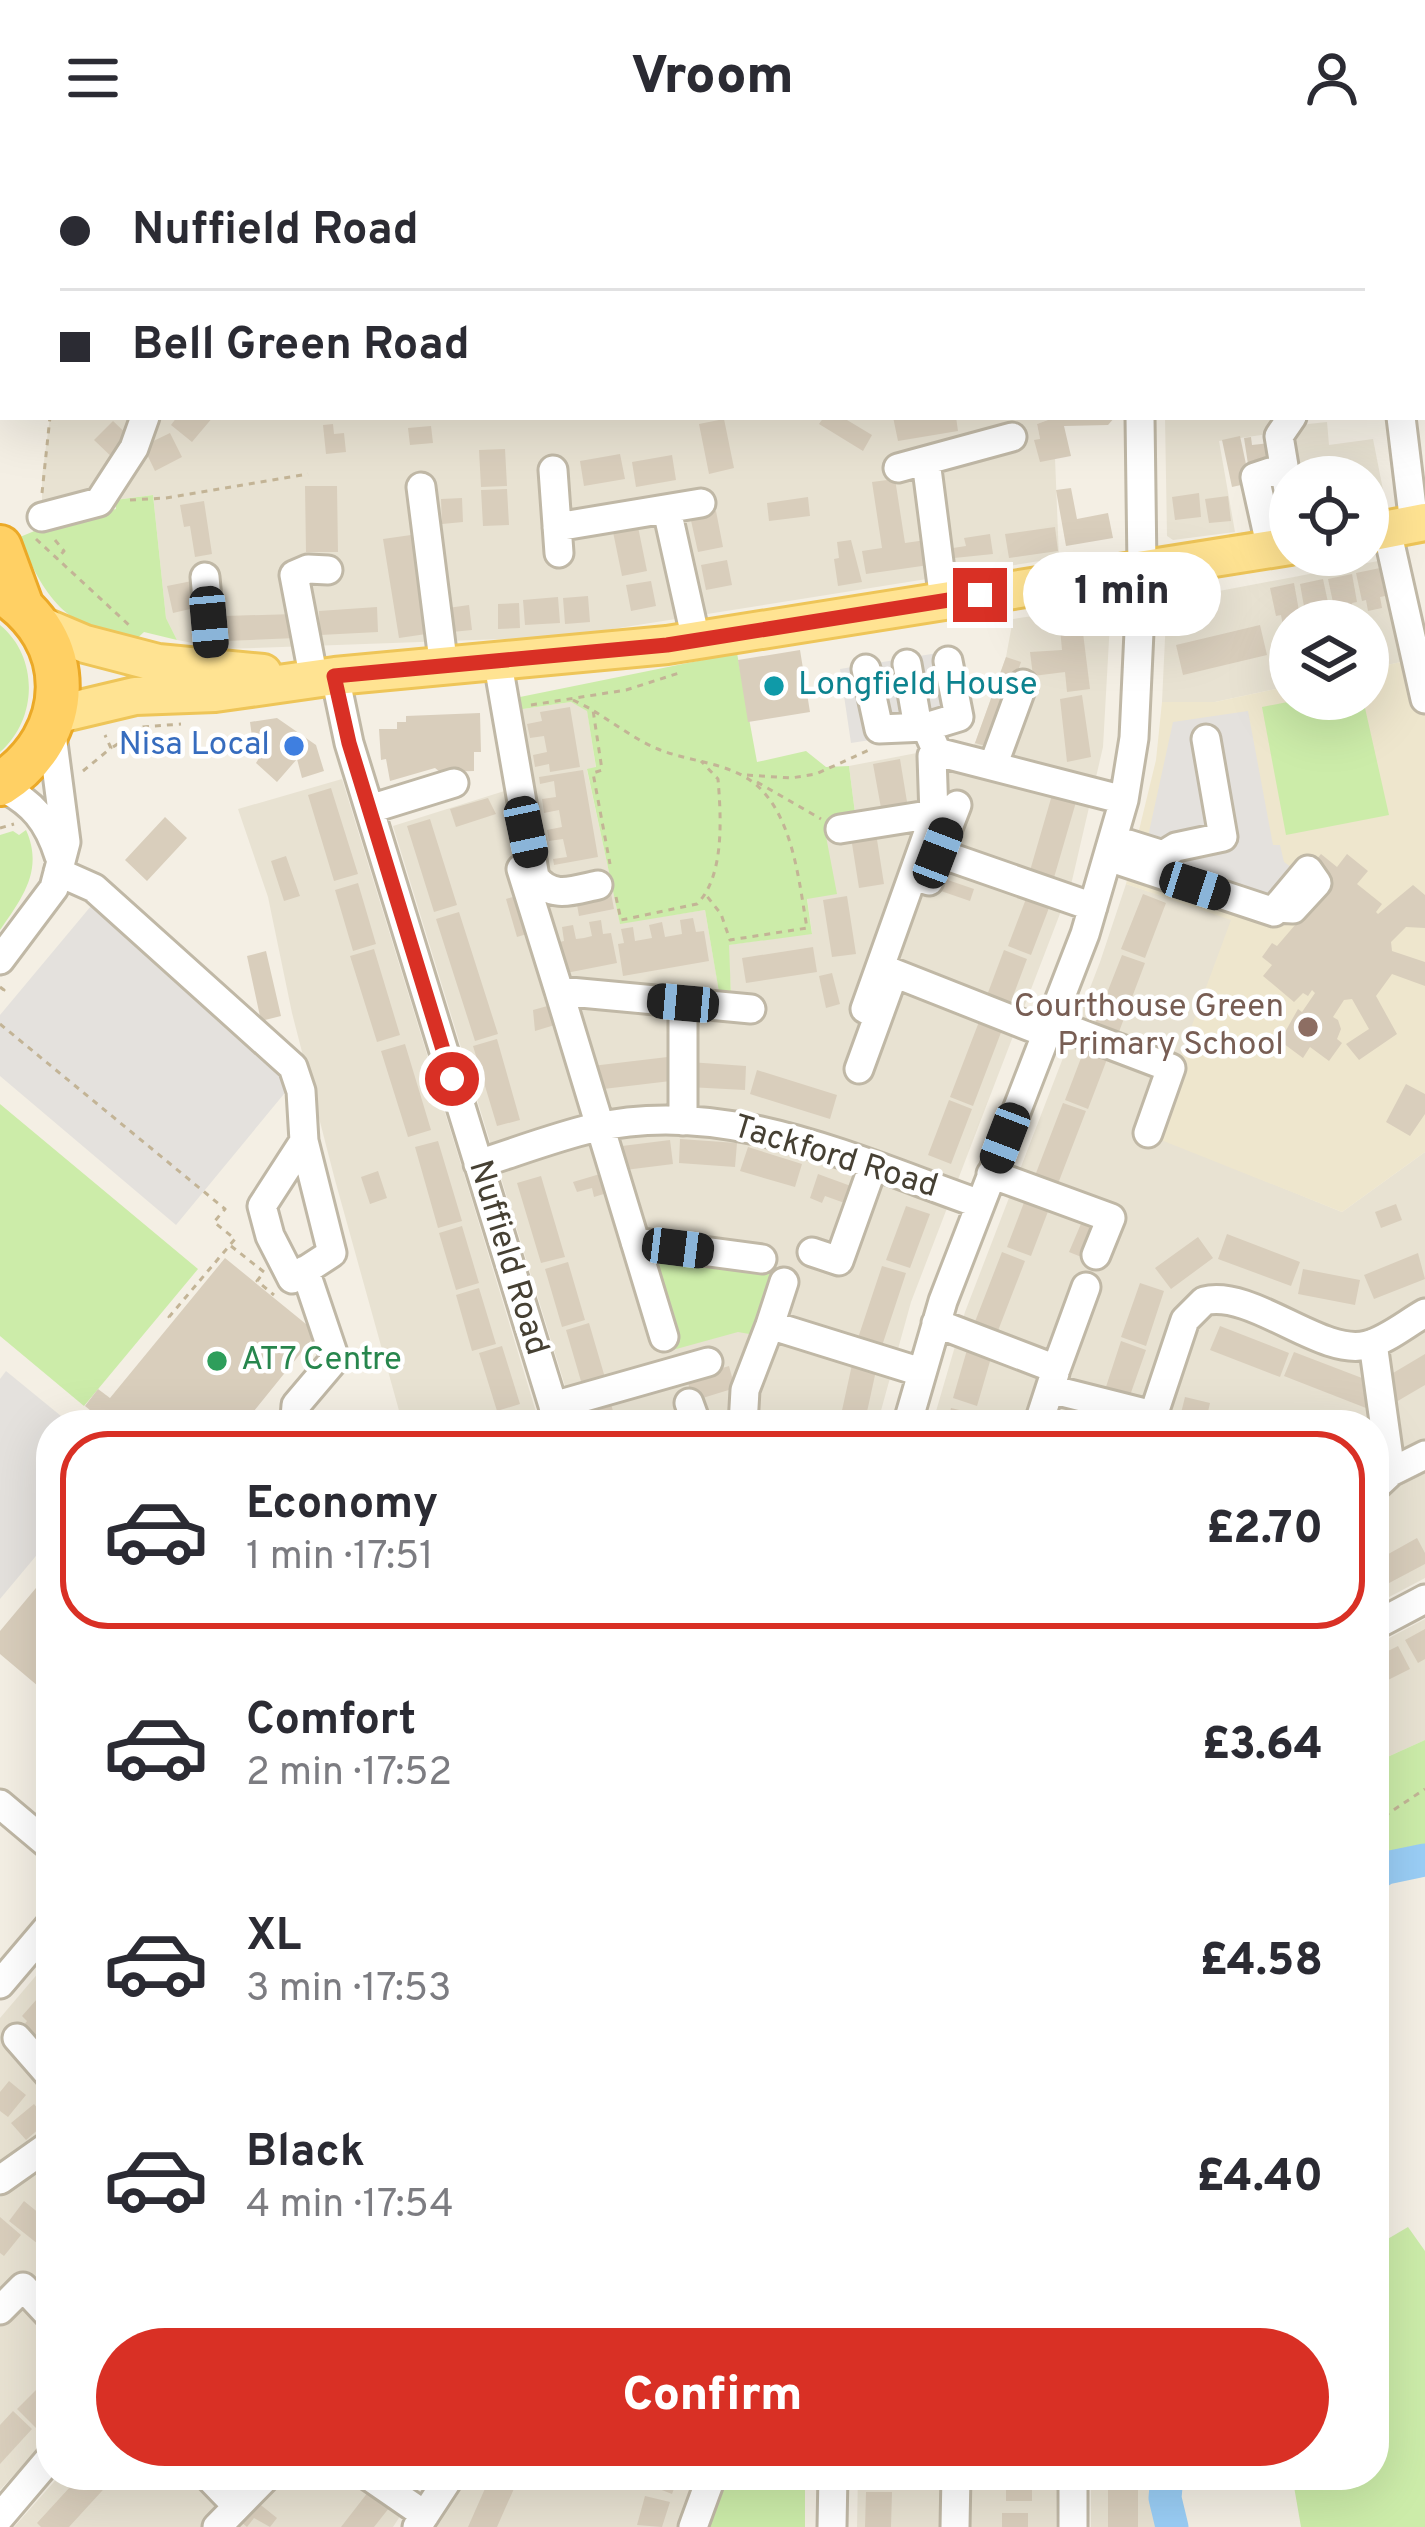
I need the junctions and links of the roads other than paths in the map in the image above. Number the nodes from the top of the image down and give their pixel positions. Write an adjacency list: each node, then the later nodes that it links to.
1 (144, 420): 16 (street)
2 (1140, 420): 18 (street)
3 (1290, 420): 6 (street)
4 (1401, 420): 15 (street)
5 (1012, 437): 7 (street)
6 (1282, 456)
7 (926, 461): 8 (street); 21 (street)
8 (898, 468)
9 (553, 470): 13 (street)
10 (1269, 472): 14 (street)
11 (421, 487): 28 (street)
12 (701, 503): 13 (street)
13 (667, 510): 23 (street)
14 (1269, 515)
15 (1398, 527): 32 (street)
16 (23, 531): 22 (highway)
17 (1269, 550): 18 (main road)
18 (1142, 568): 21 (main road); 39 (street)
19 (328, 570): 30 (street, Nuffield Road)
20 (205, 577): 27 (street)
21 (944, 601): 23 (main road)
22 (20, 607): 27 (main road); 33 (highway)
23 (696, 640): 25 (main road)
24 (948, 661): 34 (street)
25 (498, 664): 28 (main road); 47 (street)
26 (907, 664): 34 (street)
27 (213, 667): 30 (main road)
28 (444, 668): 30 (main road)
29 (866, 669): 34 (street)
30 (324, 678): 33 (main road); 41 (street, Nuffield Road)
31 (1023, 684): 36 (street)
32 (1425, 699)
33 (53, 721): 38 (highway); 46 (street)
34 (927, 735): 36 (street); 42 (street)
35 (1206, 739): 44 (street)
36 (993, 766): 39 (street)
37 (454, 783): 41 (street)
38 (0, 785): 46 (street)
39 (1124, 800): 44 (street)
40 (502, 808): 52 (street)
41 (370, 809): 62 (street, Nuffield Road)
42 (946, 809): 43 (street); 45 (street); 55 (street)
43 (840, 830)
44 (1110, 848): 49 (street); 50 (street)
45 (938, 853): 48 (street); 49 (street)
46 (59, 866): 51 (street); 61 (street)
47 (607, 877)
48 (924, 895)
49 (1093, 907): 56 (street)
50 (1276, 908)
51 (0, 960)
52 (560, 991): 53 (street); 59 (street)
53 (683, 1003): 54 (street); 58 (street)
54 (751, 1009)
55 (865, 1009)
56 (1048, 1028): 57 (street); 60 (street); 64 (street)
57 (859, 1069)
58 (683, 1121): 59 (street, Tackford Road); 63 (street, Tackford Road)
59 (600, 1127): 62 (street, Tackford Road); 66 (street)
60 (1148, 1132)
61 (304, 1142): 70 (street); 70 (street)
62 (478, 1164): 82 (street, Nuffield Road)
63 (872, 1166): 65 (street, Tackford Road); 67 (street)
64 (992, 1174): 65 (street); 68 (street)
65 (980, 1204): 74 (street)
66 (635, 1242): 69 (street); 76 (street)
67 (812, 1252)
68 (1096, 1256)
69 (763, 1259)
70 (305, 1270): 81 (street)
71 (784, 1282): 75 (street)
72 (1086, 1287): 80 (street)
73 (1425, 1313): 77 (street)
74 (936, 1323): 79 (street); 80 (street)
75 (770, 1325): 79 (street); 84 (street)
76 (664, 1337)
77 (1373, 1342): 88 (street); 89 (street)
78 (708, 1362): 83 (street)
79 (921, 1372): 85 (street)
80 (1053, 1379): 86 (street); 87 (street)
81 (296, 1410)
82 (554, 1410)
83 (570, 1410)
84 (744, 1410)
85 (911, 1410)
86 (1043, 1410)
87 (1128, 1410)
88 (1155, 1410)
89 (1377, 1410)
90 (1425, 1455): 91 (street)
91 (1389, 1472)
92 (1425, 1599): 93 (street)
93 (1389, 1617)
94 (0, 1803): 95 (street); 96 (street)
95 (36, 1813)
96 (36, 1834)
97 (36, 1942): 98 (street)
98 (0, 1984)
99 (17, 2038): 100 (street)
100 (36, 2060)
101 (36, 2155): 102 (street)
102 (0, 2180)
103 (36, 2301): 104 (street)
104 (0, 2310)
105 (36, 2475): 115 (street)
106 (222, 2490): 114 (street)
107 (252, 2490): 114 (street)
108 (385, 2490): 116 (street)
109 (441, 2490): 116 (street)
110 (707, 2490): 118 (street)
111 (833, 2490): 119 (street)
112 (956, 2490): 120 (street)
113 (1073, 2490): 121 (street)
114 (236, 2505): 117 (street)
115 (0, 2517)
116 (421, 2521)
117 (217, 2527)
118 (693, 2527)
119 (832, 2527)
120 (955, 2527)
121 (1073, 2527)

